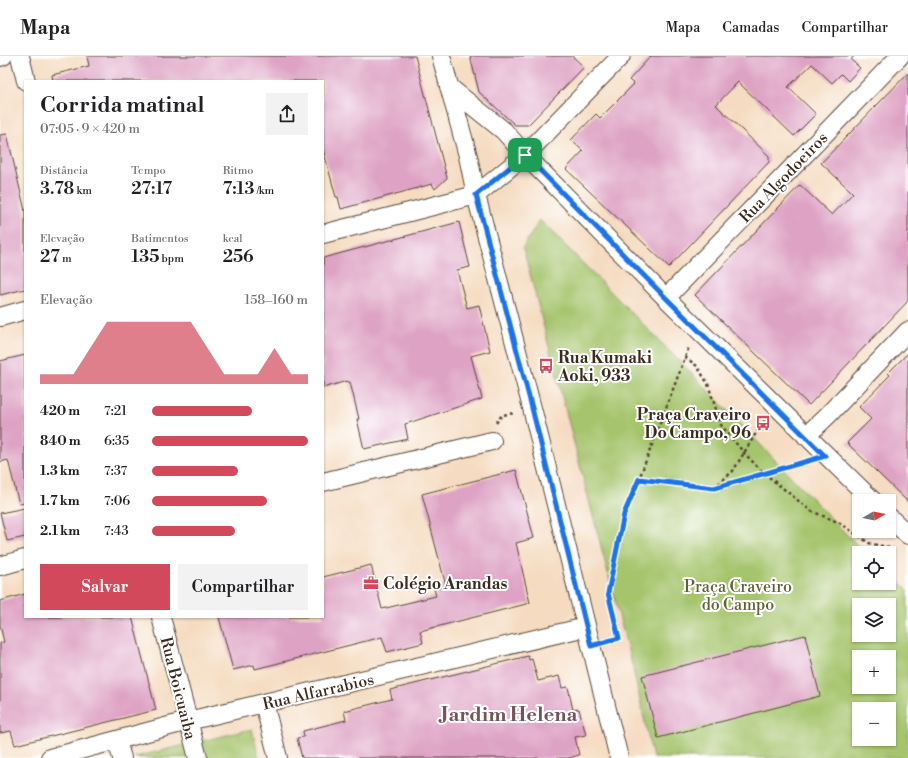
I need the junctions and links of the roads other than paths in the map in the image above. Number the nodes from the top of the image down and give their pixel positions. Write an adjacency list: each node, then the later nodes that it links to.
1 (3, 56): 6 (street)
2 (20, 56): 7 (street)
3 (441, 56): 8 (street)
4 (621, 56): 9 (street)
5 (900, 56): 12 (street, Rua Algodoeiros)
6 (0, 57)
7 (26, 80)
8 (449, 87): 9 (street); 10 (street)
9 (525, 155): 10 (street); 12 (street)
10 (476, 195): 11 (street); 25 (street)
11 (324, 234)
12 (666, 298): 16 (street)
13 (24, 310): 14 (street)
14 (0, 317)
15 (908, 331): 16 (street)
16 (806, 436): 19 (street)
17 (492, 441): 18 (street)
18 (324, 482)
19 (866, 494)
20 (896, 524): 21 (street)
21 (908, 535)
22 (24, 559): 23 (street)
23 (0, 566)
24 (161, 618): 27 (street, Rua Boicuaiba)
25 (586, 626): 26 (street, Rua Alfarrabios); 33 (street)
26 (264, 703): 27 (street, Rua Alfarrabios); 32 (street)
27 (188, 721): 28 (street, Rua Alfarrabios); 31 (street, Rua Boicuaiba)
28 (118, 741): 29 (street, Rua Alfarrabios); 30 (street)
29 (50, 758)
30 (122, 758)
31 (198, 758)
32 (278, 758)
33 (619, 758)

